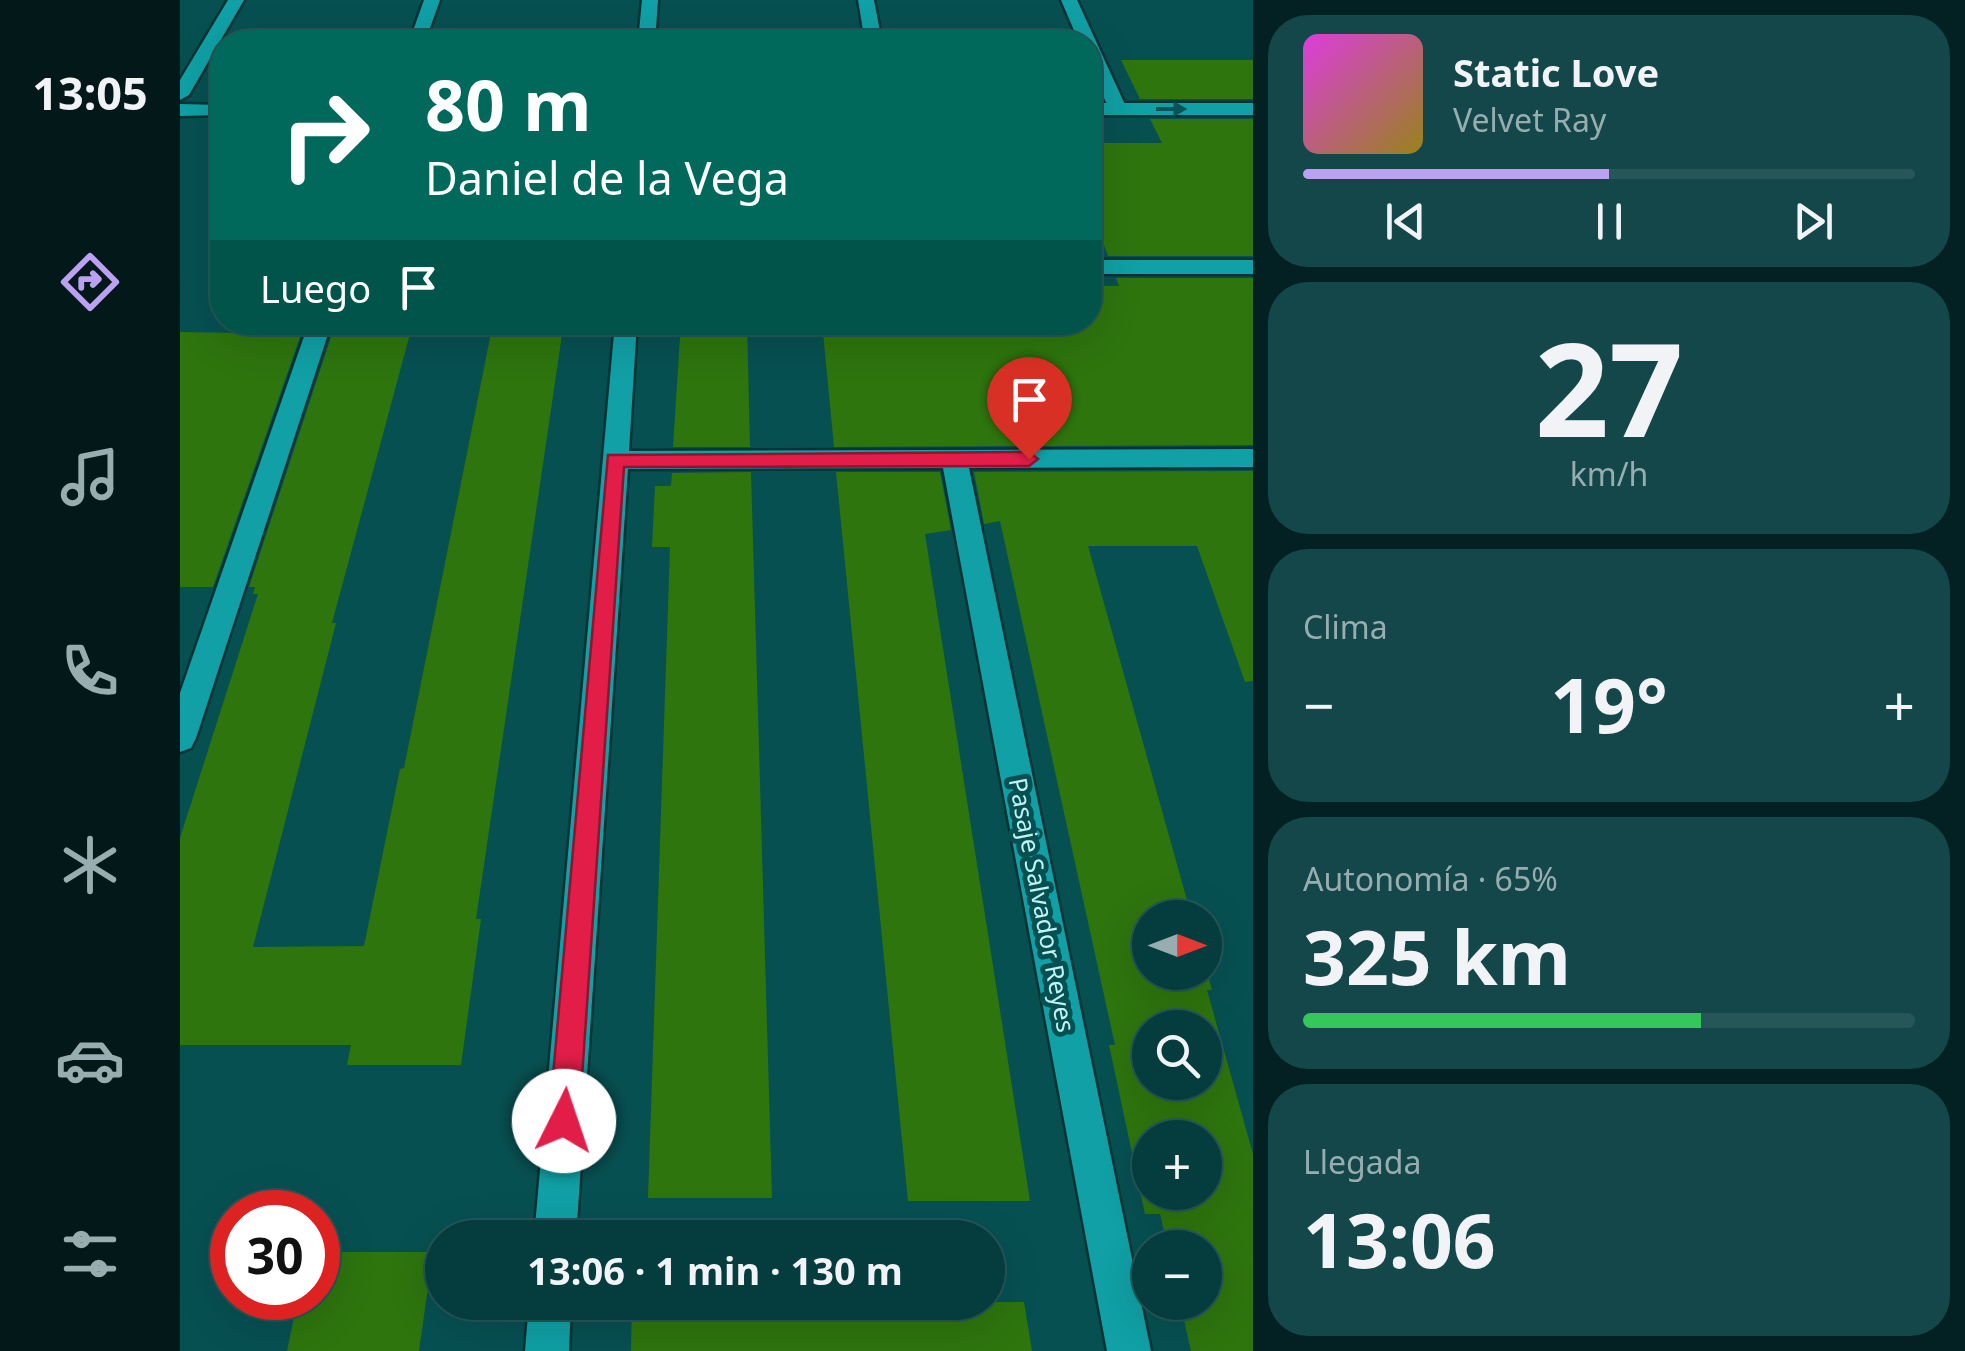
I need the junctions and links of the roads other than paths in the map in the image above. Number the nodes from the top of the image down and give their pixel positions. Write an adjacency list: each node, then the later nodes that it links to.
1 (236, 0): 6 (street)
2 (432, 0): 7 (street)
3 (650, 0): 8 (street)
4 (866, 0): 9 (street)
5 (1069, 0): 10 (street)
6 (218, 30)
7 (421, 30)
8 (648, 30)
9 (872, 30)
10 (1082, 30)
11 (210, 44): 13 (street)
12 (1102, 74): 15 (street)
13 (180, 94)
14 (1102, 109): 15 (street)
15 (1118, 109): 16 (street, one-way to 16)
16 (1252, 109)
17 (180, 110): 18 (street)
18 (210, 110)
19 (1252, 267): 20 (street)
20 (1102, 268)
21 (317, 335): 26 (street)
22 (625, 335): 25 (street)
23 (1252, 458): 24 (street)
24 (954, 459): 25 (street); 30 (street, Pasaje Salvador Reyes)
25 (615, 460): 27 (street)
26 (180, 738)
27 (556, 1220)
28 (549, 1320): 29 (street)
29 (546, 1351)
30 (1129, 1351)

